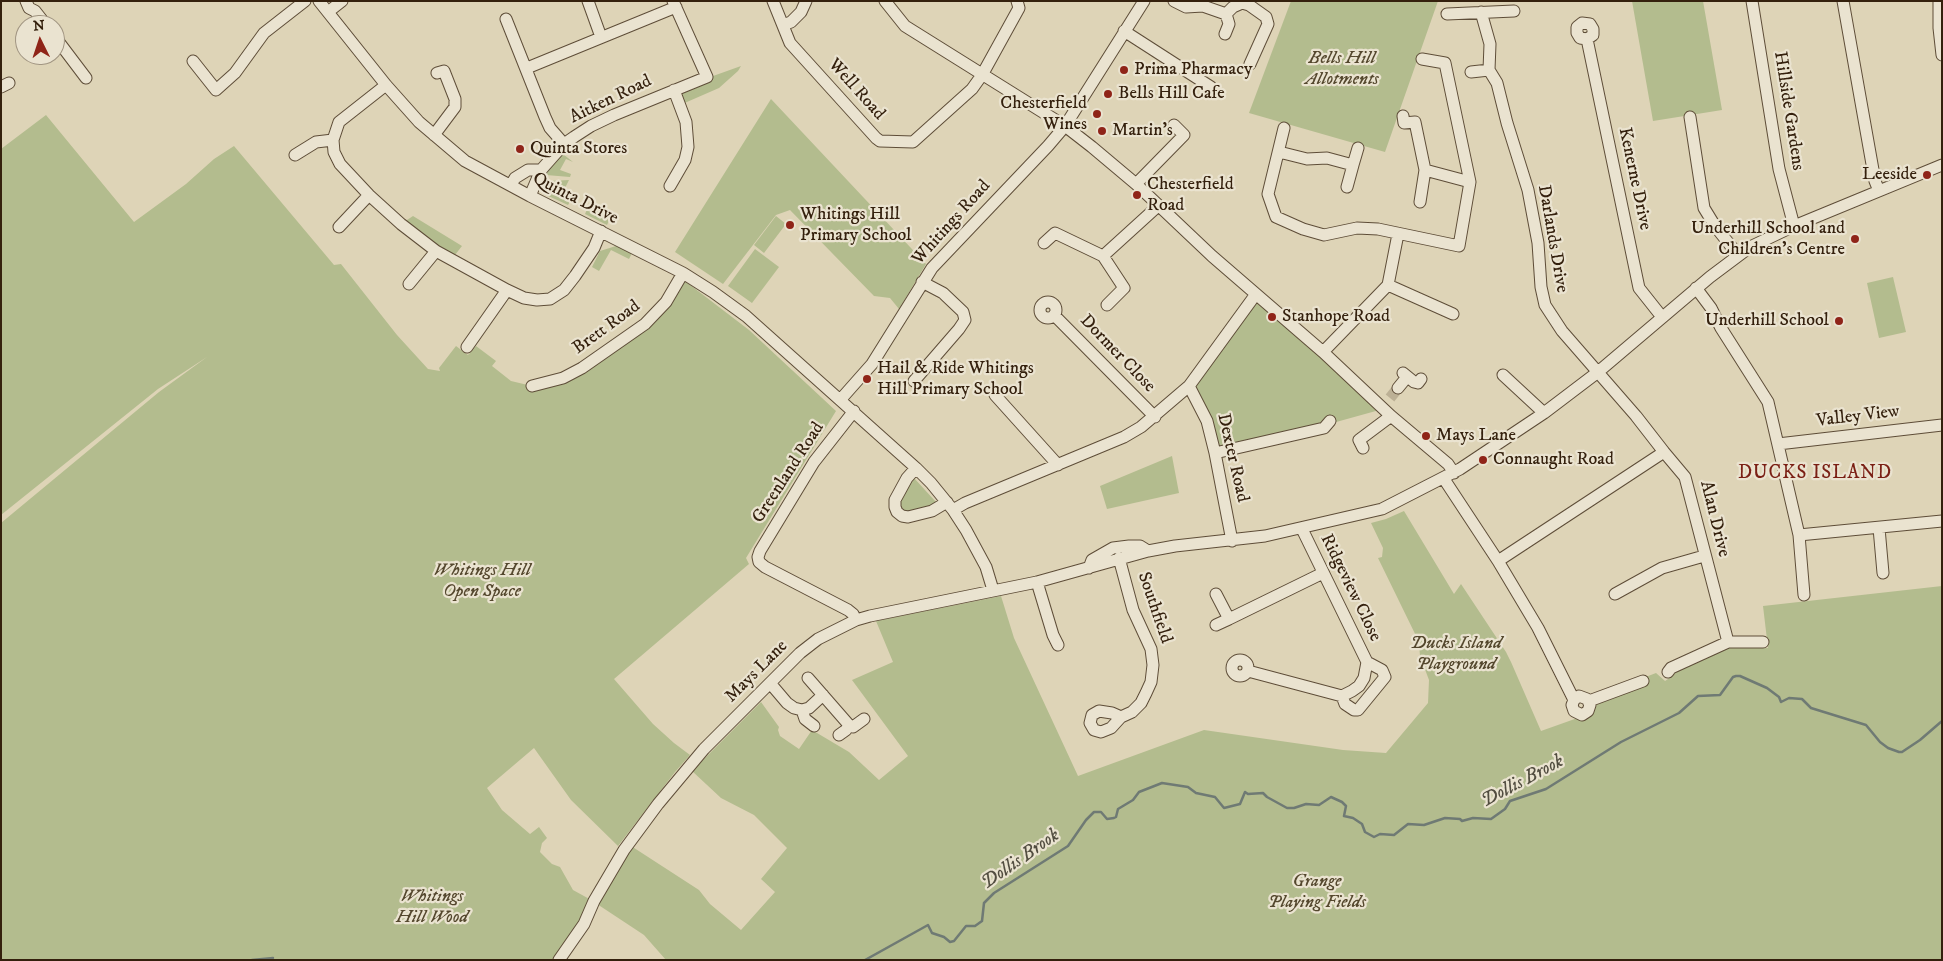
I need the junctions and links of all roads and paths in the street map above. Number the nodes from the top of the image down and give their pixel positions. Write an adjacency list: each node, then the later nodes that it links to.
1 (26, 1): 23 (street)
2 (305, 1): 33 (street)
3 (319, 1): 19 (street, Quinta Drive)
4 (342, 1): 19 (street)
5 (588, 1): 28 (street)
6 (774, 1): 25 (street, Well Road)
7 (806, 1): 25 (street)
8 (885, 1): 39 (street)
9 (1017, 1): 39 (street, Well Road)
10 (1144, 1): 26 (street, Whitings Road)
11 (1174, 1): 17 (street)
12 (1752, 1): 69 (street, Hillside Gardens)
13 (1843, 1): 64 (street)
14 (1939, 1): 31 (street)
15 (1238, 2): 21 (street); 34 (street)
16 (675, 4): 28 (street); 43 (street, Aitken Road)
17 (1197, 4): 21 (street)
18 (1514, 11): 20 (street)
19 (328, 12): 41 (street, Quinta Drive)
20 (1481, 12): 22 (street); 36 (street, Darlands Drive)
21 (1226, 14): 27 (street)
22 (1447, 14)
23 (38, 15)
24 (506, 18): 35 (street)
25 (783, 25): 39 (street, Well Road)
26 (1124, 31): 42 (street); 47 (street, Whitings Road)
27 (1225, 34)
28 (601, 37): 35 (street)
29 (1587, 39): 87 (street, Kenerne Drive)
30 (65, 50): 40 (street)
31 (1942, 55)
32 (1422, 59): 59 (street)
33 (193, 61)
34 (1250, 64)
35 (527, 68): 51 (street)
36 (1489, 70): 37 (street); 90 (street, Darlands Drive)
37 (1471, 72)
38 (437, 73): 49 (street)
39 (982, 75): 47 (street)
40 (86, 78)
41 (386, 85): 49 (street, Quinta Drive); 50 (street)
42 (1211, 86)
43 (674, 90): 51 (street, Aitken Road); 62 (street)
44 (1403, 116): 58 (street)
45 (1690, 118): 75 (street)
46 (1174, 125): 60 (street)
47 (1065, 126): 60 (street); 78 (street, Whitings Road)
48 (1284, 128): 53 (street)
49 (434, 135): 61 (street, Quinta Drive)
50 (333, 140): 54 (street); 65 (street)
51 (564, 144): 57 (street, Aitken Road)
52 (1358, 148): 55 (street)
53 (1279, 152): 55 (street); 72 (street)
54 (295, 155)
55 (1353, 165): 63 (street)
56 (1942, 165): 64 (street, Mays Lane)
57 (541, 170): 61 (street); 66 (street, Aitken Road)
58 (1425, 170): 59 (street); 67 (street)
59 (1470, 182): 72 (street)
60 (1136, 184): 68 (street)
61 (511, 185): 66 (street, Quinta Drive)
62 (670, 186)
63 (1347, 187)
64 (1878, 191): 69 (street, Mays Lane)
65 (369, 195): 70 (street); 74 (street)
66 (530, 196): 71 (street, Quinta Drive)
67 (1420, 202)
68 (1158, 206): 76 (street); 83 (street)
69 (1794, 226): 75 (street, Mays Lane)
70 (339, 227)
71 (601, 231): 77 (street, Quinta Drive); 82 (street)
72 (1398, 234): 80 (street)
73 (1044, 243): 76 (street)
74 (436, 251): 79 (street); 82 (street)
75 (1738, 255): 81 (street, Mays Lane)
76 (1103, 256): 84 (street)
77 (683, 273): 94 (street, Brett Road); 99 (street, Quinta Drive)
78 (922, 282): 93 (street); 99 (street, Whitings Road)
79 (409, 284)
80 (1388, 285): 85 (street); 89 (street)
81 (1696, 288): 87 (street, Mays Lane); 107 (street)
82 (507, 290): 88 (street)
83 (1256, 294): 89 (street); 95 (street)
84 (1107, 305)
85 (1453, 314)
86 (1054, 315): 104 (street, Dormer Close)
87 (1662, 317): 90 (street, Mays Lane)
88 (467, 347)
89 (1323, 352): 100 (street)
90 (1598, 372): 102 (street, Mays Lane); 109 (street, Alan Drive)
91 (1503, 375): 102 (street)
92 (1422, 379): 96 (street)
93 (914, 381)
94 (532, 386)
95 (1189, 386): 104 (street); 110 (street, Dexter Road)
96 (1398, 388)
97 (995, 395): 111 (street)
98 (1390, 398): 100 (street)
99 (841, 400): 101 (street, Quinta Drive)
100 (1382, 408): 103 (street)
101 (854, 412): 112 (street, Quinta Drive); 133 (street, Greenland Road)
102 (1544, 412): 113 (street, Mays Lane)
103 (1391, 416): 108 (street); 113 (street)
104 (1154, 417): 111 (street)
105 (1330, 421): 110 (street)
106 (1942, 424): 107 (street, Valley View)
107 (1778, 444): 118 (street)
108 (1363, 448)
109 (1664, 452): 121 (street, Alan Drive); 123 (street)
110 (1215, 453): 119 (street, Dexter Road)
111 (1058, 465): 114 (street)
112 (916, 468): 114 (street, Quinta Drive); 114 (street)
113 (1449, 476): 116 (street, Mays Lane); 123 (street)
114 (950, 506): 128 (street, Quinta Drive)
115 (1942, 521): 117 (street)
116 (1302, 528): 119 (street, Mays Lane); 126 (street, Ridgeview Close)
117 (1879, 528): 118 (street); 125 (street)
118 (1799, 535): 131 (street)
119 (1232, 541): 120 (street, Mays Lane)
120 (1148, 551): 122 (street, Mays Lane); 124 (street, Mays Lane)
121 (1704, 556): 130 (street); 135 (street, Alan Drive)
122 (1119, 558): 124 (street, Mays Lane); 147 (street, Southfield)
123 (1498, 561): 142 (street)
124 (1089, 568): 127 (street, Mays Lane)
125 (1883, 572)
126 (1323, 573): 132 (street); 138 (street, Ridgeview Close)
127 (1037, 582): 128 (street, Mays Lane); 137 (street)
128 (993, 590): 133 (street, Mays Lane)
129 (1216, 594): 132 (street)
130 (1616, 594)
131 (1804, 595)
132 (1229, 619): 134 (street)
133 (856, 620): 143 (street, Mays Lane)
134 (1216, 625)
135 (1728, 642): 136 (street); 140 (street)
136 (1763, 642)
137 (1058, 645)
138 (1367, 662): 145 (street, Ridgeview Close); 145 (street, Ridgeview Close)
139 (1248, 671): 145 (street, Ridgeview Close)
140 (1668, 672)
141 (808, 678): 144 (street)
142 (1642, 681)
143 (770, 683): 146 (street); 152 (street, Mays Lane)
144 (823, 695): 146 (street); 149 (street)
145 (1342, 696)
146 (802, 710): 150 (street)
147 (1121, 717)
148 (864, 719): 149 (street)
149 (849, 725): 151 (street)
150 (814, 726)
151 (839, 735)
152 (559, 960)

